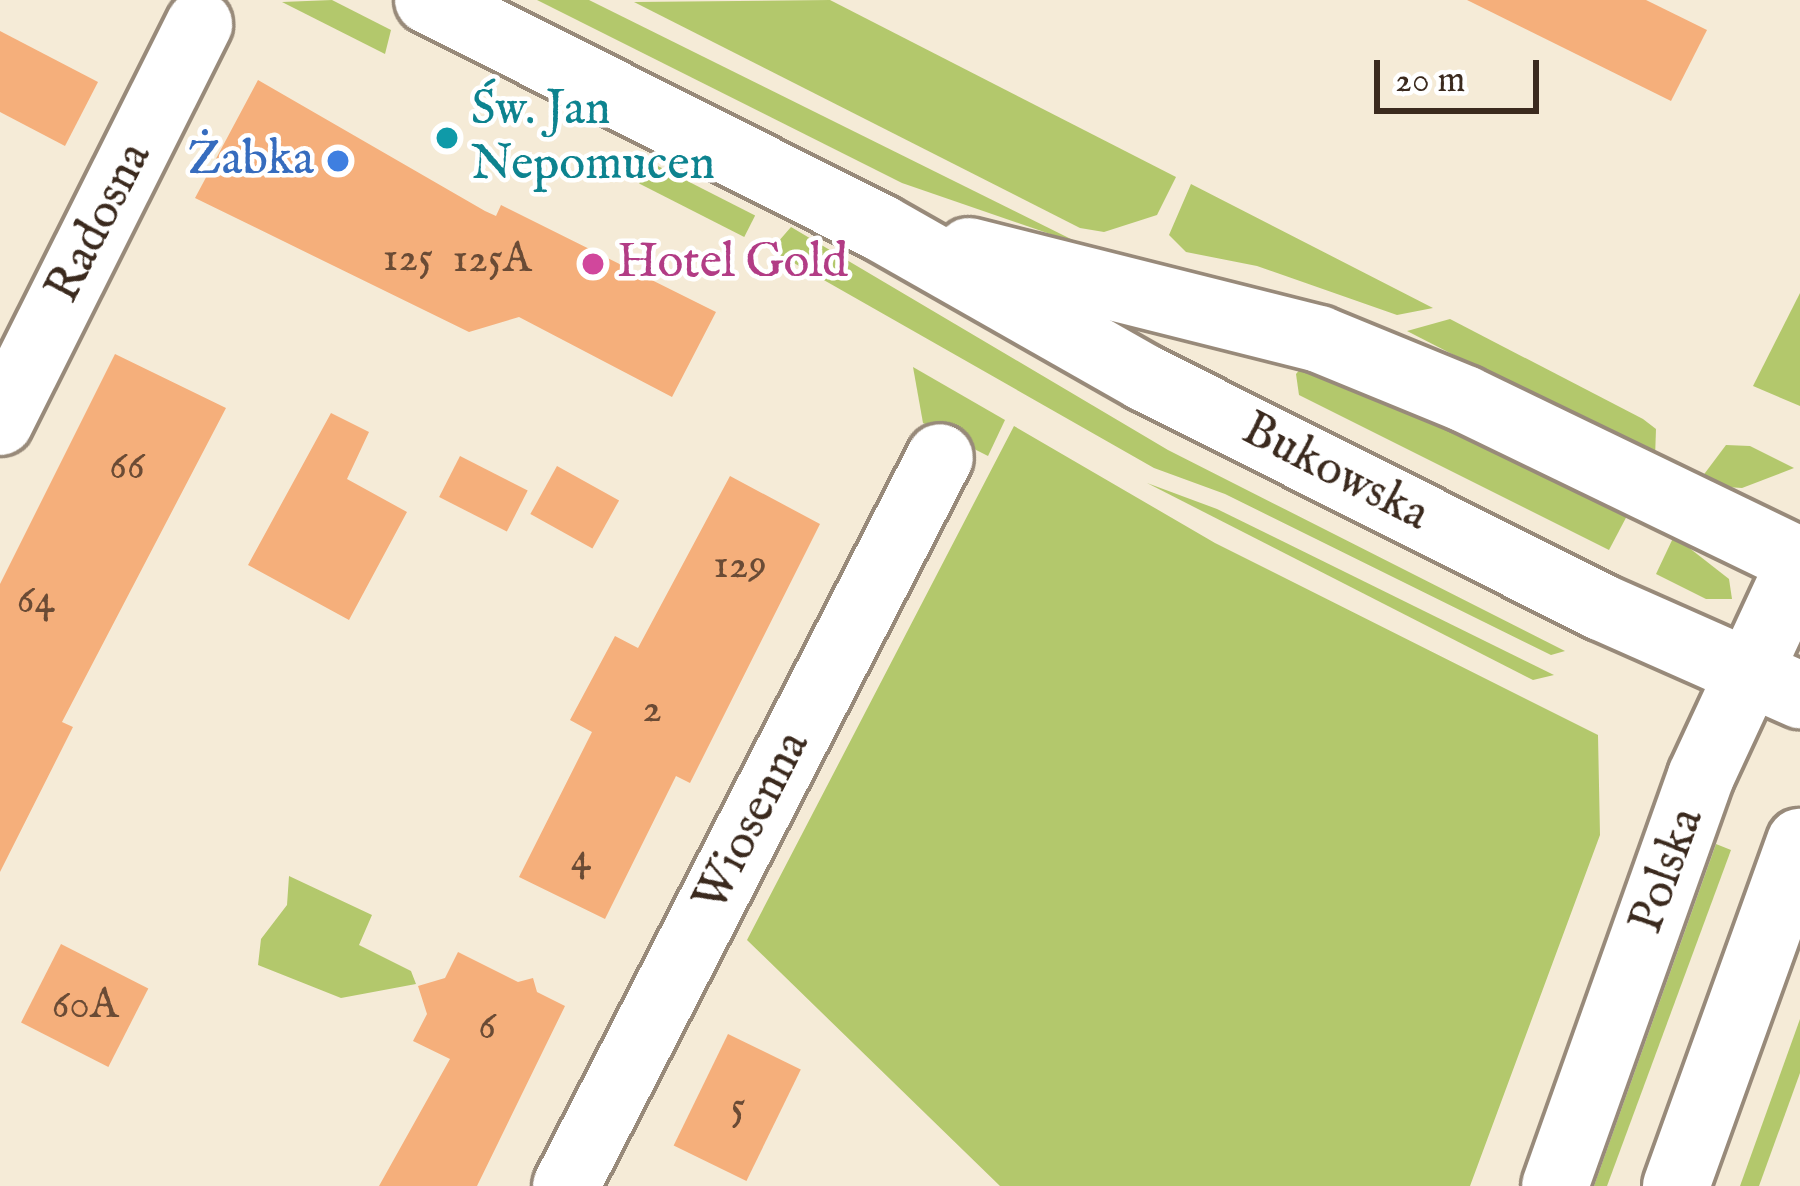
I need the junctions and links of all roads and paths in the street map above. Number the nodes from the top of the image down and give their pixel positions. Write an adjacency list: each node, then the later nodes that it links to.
1 (428, 0): 3 (main road, Bukowska)
2 (199, 24): 4 (main road, Radosna)
3 (881, 228): 6 (main road, Bukowska); 7 (main road, Bukowska)
4 (0, 422)
5 (940, 457): 9 (main road, Wiosenna)
6 (1800, 562): 7 (main road, Polska)
7 (1774, 684): 10 (main road, Polska)
8 (1800, 842): 11 (main road)
9 (566, 1186)
10 (1555, 1186)
11 (1676, 1186)

